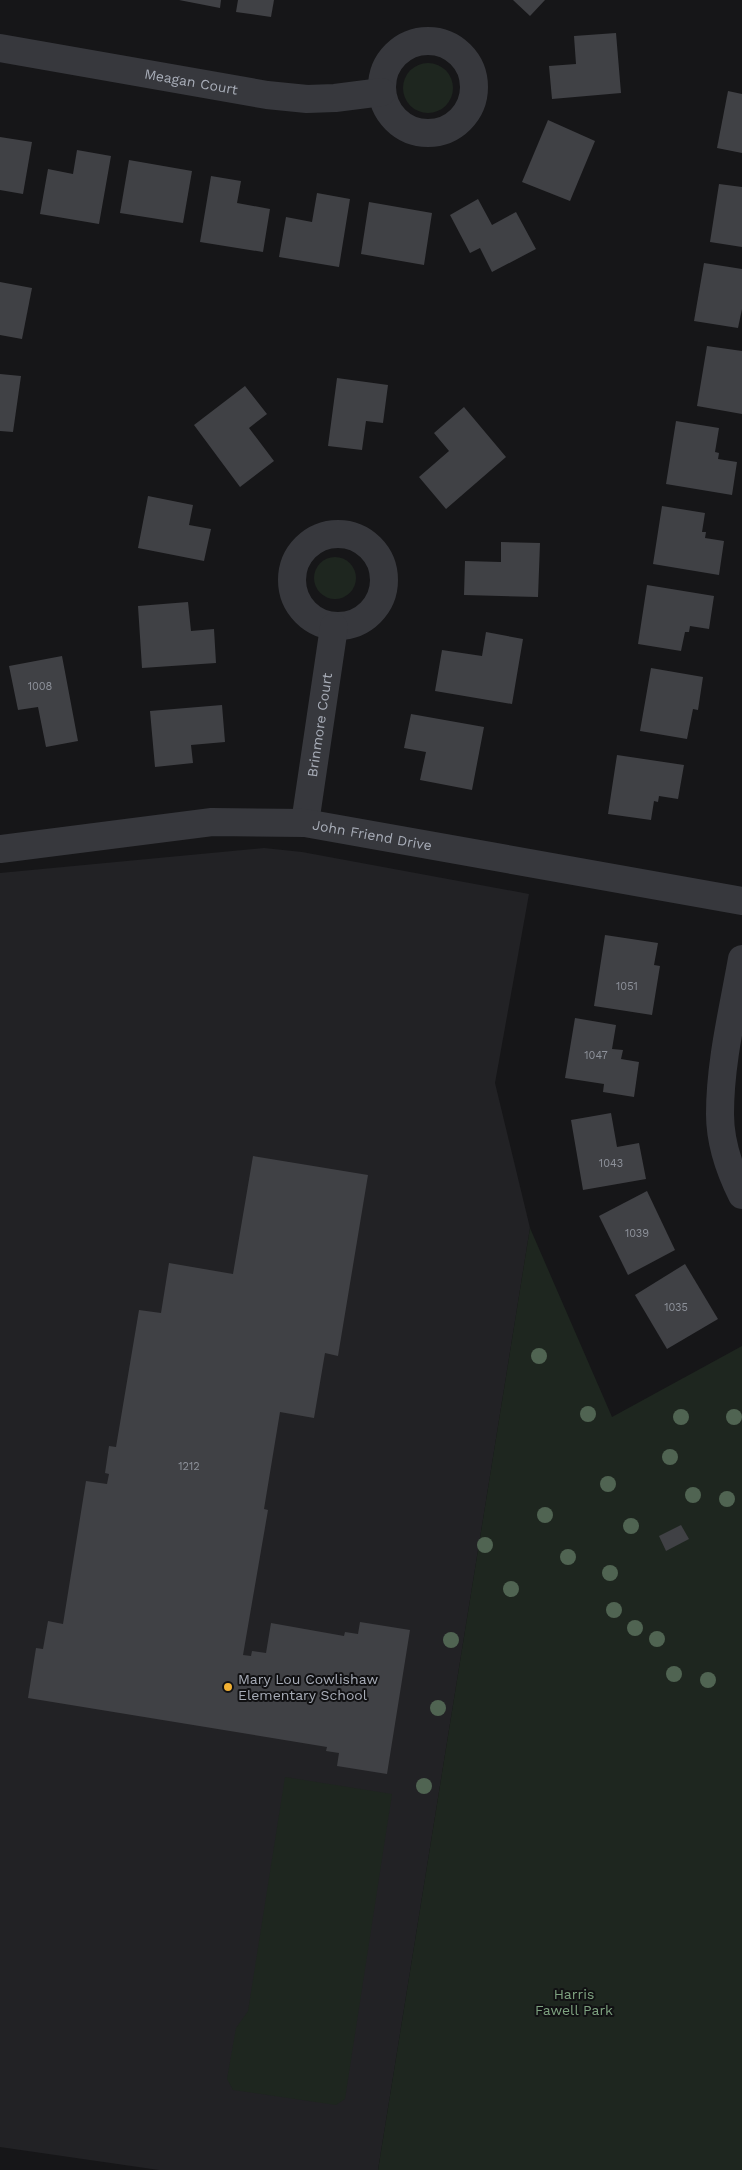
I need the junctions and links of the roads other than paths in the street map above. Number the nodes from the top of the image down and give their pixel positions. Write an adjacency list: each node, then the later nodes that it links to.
1 (0, 48): 2 (street, Meagan Court)
2 (382, 92)
3 (334, 627): 4 (street, Brinmore Court)
4 (305, 823): 5 (street, John Friend Drive); 6 (street, John Friend Drive)
5 (0, 849)
6 (742, 901)
7 (742, 959): 8 (street)
8 (742, 1195)

